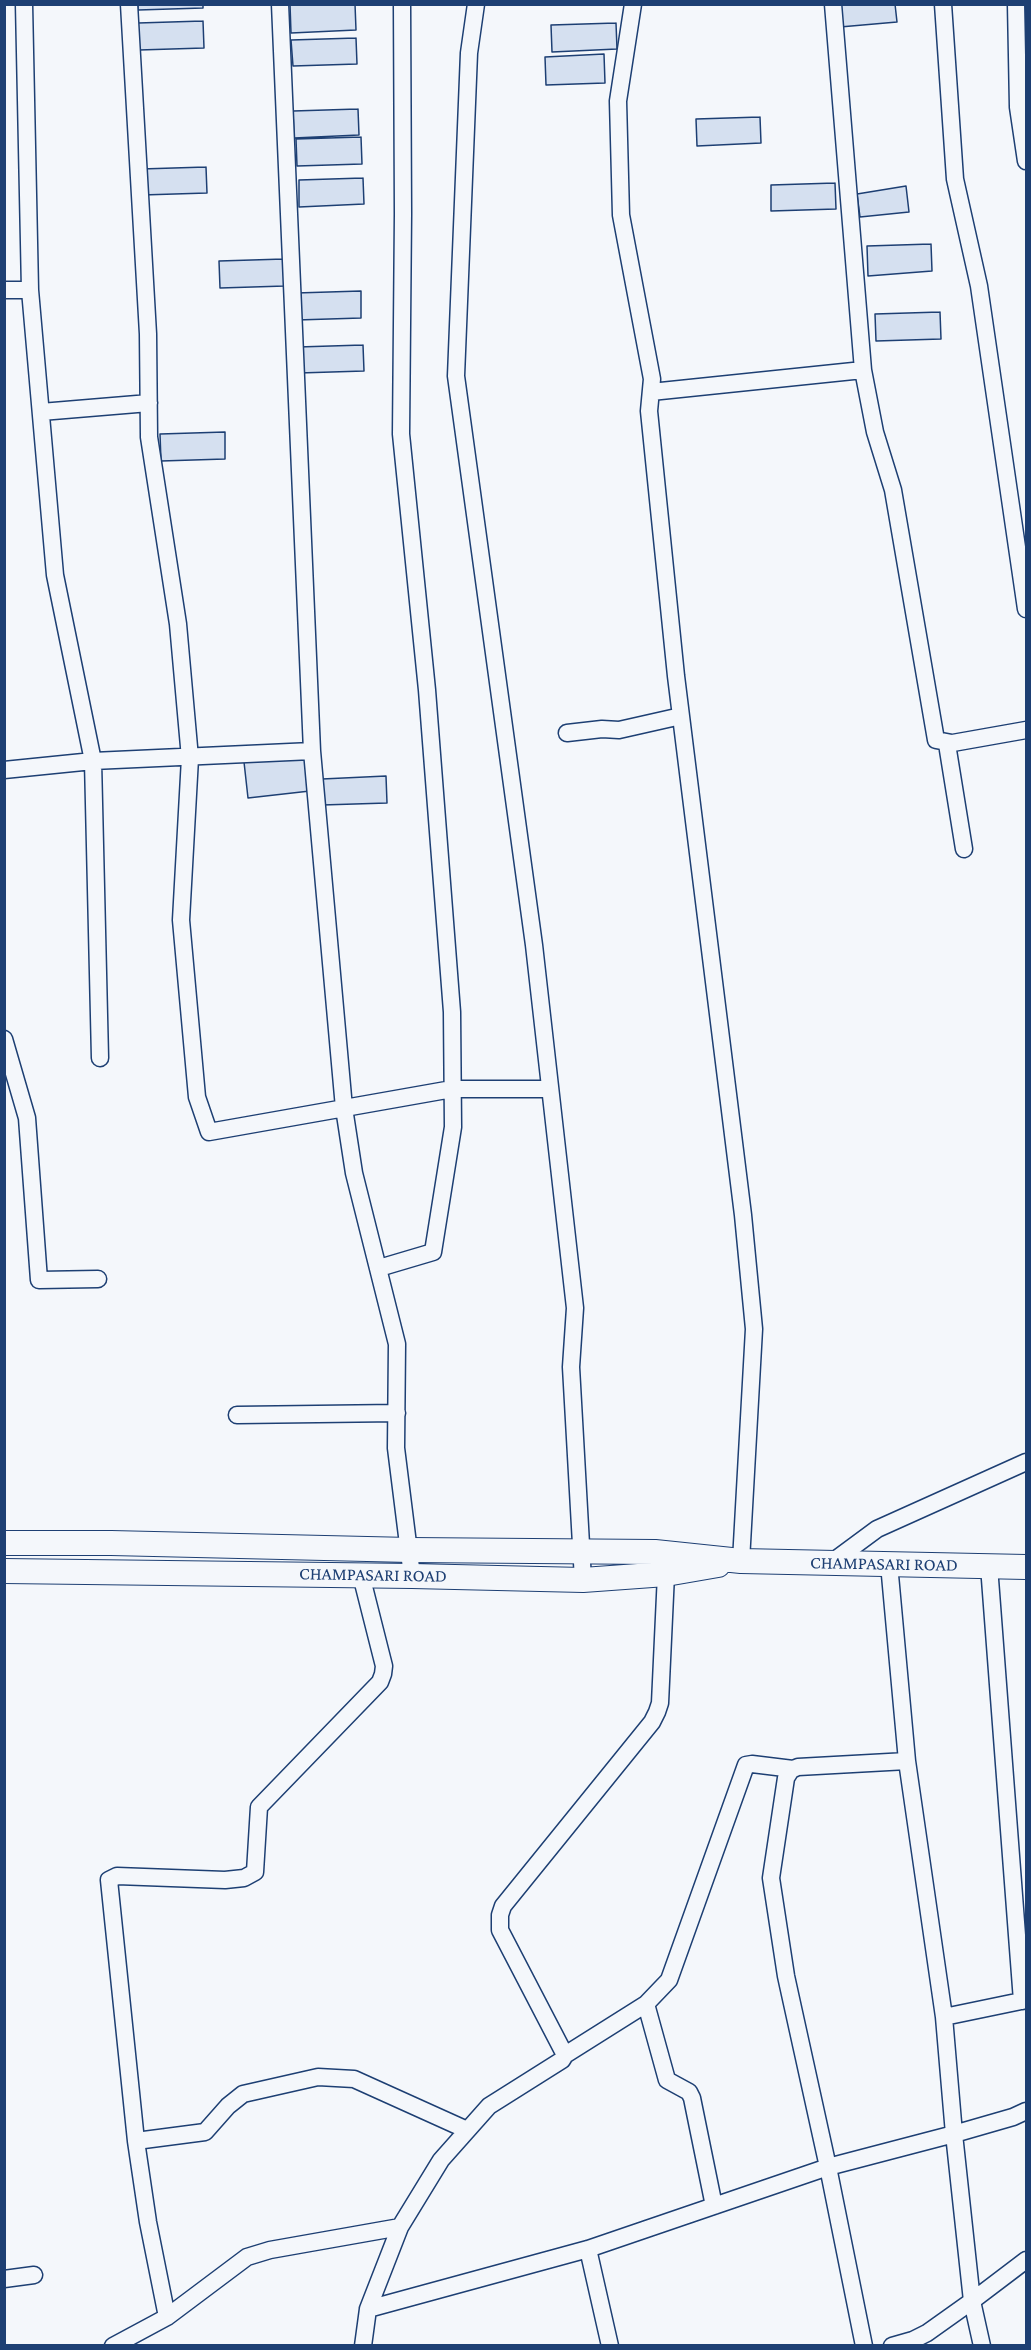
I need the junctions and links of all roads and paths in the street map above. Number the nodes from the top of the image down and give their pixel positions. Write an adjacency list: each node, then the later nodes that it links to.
1 (24, 4): 12 (street)
2 (129, 4): 15 (street)
3 (280, 4): 22 (street)
4 (402, 4): 29 (street)
5 (476, 4): 30 (street)
6 (633, 4): 14 (street)
7 (833, 4): 13 (street)
8 (943, 4): 17 (street)
9 (1016, 4): 10 (street)
10 (1026, 161)
11 (4, 290): 12 (street)
12 (30, 290): 16 (street)
13 (863, 369): 14 (street); 21 (street)
14 (651, 392): 18 (street)
15 (149, 403): 16 (street); 23 (street)
16 (41, 412): 24 (street)
17 (1026, 609)
18 (681, 716): 20 (street); 40 (street)
19 (1026, 730): 21 (street)
20 (567, 733)
21 (952, 743): 26 (street)
22 (312, 751): 23 (street); 31 (street)
23 (189, 758): 24 (street); 31 (street)
24 (93, 761): 25 (street); 28 (street)
25 (4, 770)
26 (964, 849)
27 (4, 1039): 33 (street)
28 (100, 1058)
29 (452, 1089): 30 (street); 31 (street); 32 (street)
30 (550, 1089): 38 (street)
31 (344, 1108): 32 (street)
32 (379, 1268): 34 (street)
33 (98, 1279)
34 (397, 1413): 35 (street); 39 (street)
35 (237, 1415)
36 (1026, 1462): 41 (street)
37 (4, 1542): 39 (main road, CHAMPASARI ROAD)
38 (582, 1550): 39 (main road, CHAMPASARI ROAD); 40 (main road, CHAMPASARI ROAD); 49 (street)
39 (410, 1551): 48 (street)
40 (741, 1561): 41 (main road, CHAMPASARI ROAD); 46 (main road, CHAMPASARI ROAD)
41 (831, 1563): 42 (main road, CHAMPASARI ROAD)
42 (889, 1564): 43 (main road, CHAMPASARI ROAD); 50 (street)
43 (989, 1566): 44 (main road, CHAMPASARI ROAD); 52 (street)
44 (1026, 1567)
45 (4, 1570): 47 (main road, CHAMPASARI ROAD)
46 (666, 1574): 49 (main road, CHAMPASARI ROAD); 55 (street)
47 (361, 1575): 48 (main road, CHAMPASARI ROAD); 59 (street)
48 (412, 1575): 49 (main road, CHAMPASARI ROAD)
49 (583, 1580)
50 (908, 1761): 51 (street); 54 (street)
51 (793, 1769): 53 (street); 60 (street)
52 (1024, 2000): 54 (street)
53 (646, 2004): 55 (street); 61 (street)
54 (944, 2017): 58 (street)
55 (565, 2055): 57 (street)
56 (1026, 2111): 58 (street)
57 (467, 2130): 59 (street); 62 (street)
58 (954, 2134): 60 (street); 67 (street)
59 (136, 2141): 69 (street)
60 (828, 2167): 61 (street); 73 (street)
61 (714, 2206): 63 (street)
62 (400, 2227): 68 (street); 69 (street)
63 (588, 2248): 68 (street); 72 (street)
64 (1026, 2260): 67 (street)
65 (34, 2275): 66 (street)
66 (4, 2279)
67 (972, 2301): 74 (street); 75 (street)
68 (368, 2309): 71 (street)
69 (167, 2317): 70 (street)
70 (113, 2346)
71 (363, 2346)
72 (610, 2346)
73 (864, 2346)
74 (892, 2346)
75 (982, 2346)

